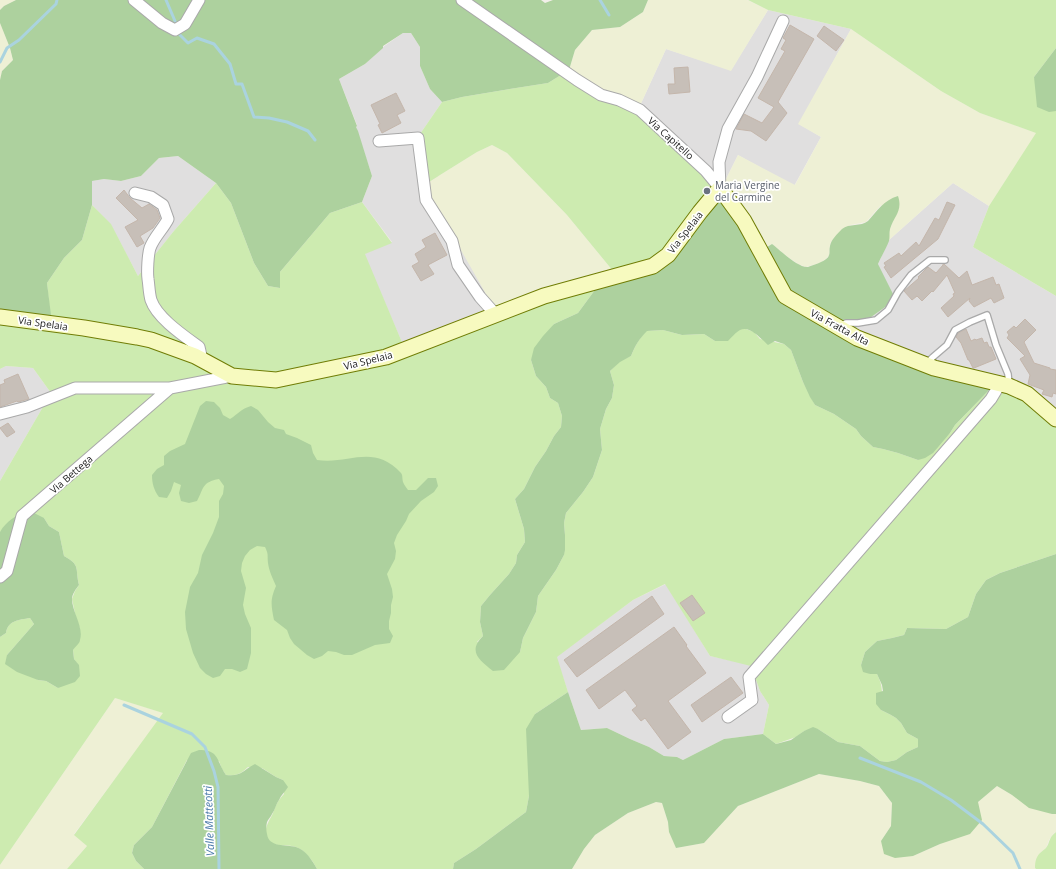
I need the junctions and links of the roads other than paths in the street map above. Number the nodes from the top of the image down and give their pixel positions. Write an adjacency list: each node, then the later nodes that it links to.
1 (134, 0): 2 (street)
2 (199, 0)
3 (462, 0): 6 (street, Via Capitello)
4 (783, 21): 6 (street)
5 (379, 141): 9 (street)
6 (720, 188): 9 (street, Via Spelaia); 11 (street, Via Fratta Alta)
7 (135, 193): 12 (street)
8 (945, 260): 11 (lane)
9 (496, 315): 14 (street, Via Spelaia)
10 (0, 317): 12 (street, Via Spelaia)
11 (839, 327): 13 (street, Via Fratta Alta)
12 (202, 360): 14 (street, Via Spelaia)
13 (926, 365): 15 (street, Via Fratta Alta); 15 (lane)
14 (232, 376): 16 (street, Via Bettega)
15 (1004, 385): 18 (street, Via Fratta Alta); 20 (street)
16 (170, 388): 17 (street, Via Bettega); 19 (street, Via Bettega)
17 (0, 414)
18 (1056, 418)
19 (0, 577)
20 (728, 717)

